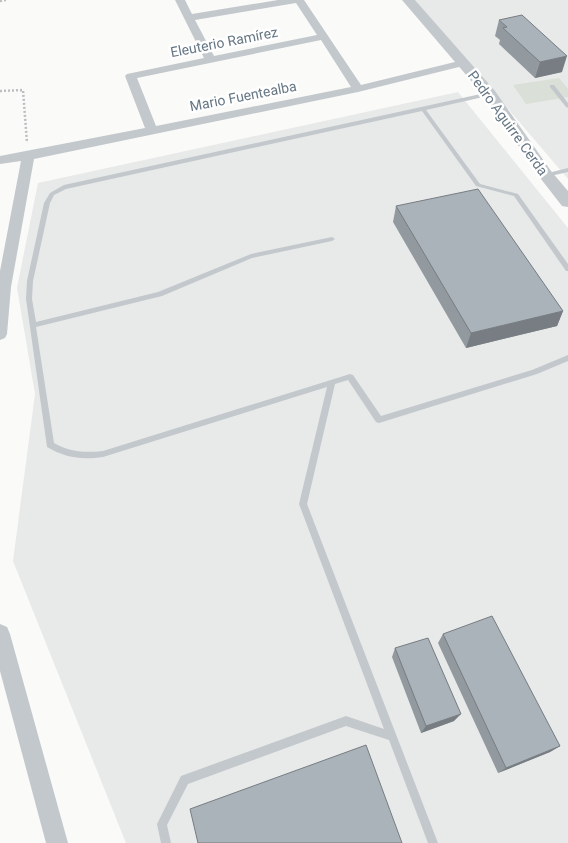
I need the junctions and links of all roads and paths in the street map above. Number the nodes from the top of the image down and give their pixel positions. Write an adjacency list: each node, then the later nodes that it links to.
1 (6, 0): 5 (path)
2 (180, 0): 6 (street)
3 (298, 0): 6 (street); 7 (street)
4 (408, 0): 9 (street, Pedro Aguirre Cerda)
5 (0, 1)
6 (189, 18): 8 (street)
7 (322, 37): 8 (street, Eleuterio Ramírez); 11 (street)
8 (212, 60): 16 (street, Eleuterio Ramírez)
9 (463, 63): 11 (street, Mario Fuentealba); 13 (street, Pedro Aguirre Cerda)
10 (552, 86): 14 (lane)
11 (358, 89): 16 (street, Mario Fuentealba)
12 (0, 91): 17 (path)
13 (490, 94): 15 (lane); 20 (street, Pedro Aguirre Cerda)
14 (568, 106)
15 (424, 110): 23 (lane); 24 (lane)
16 (152, 130): 17 (street, Mario Fuentealba)
17 (28, 156): 18 (street, Mario Fuentealba); 25 (street)
18 (0, 160)
19 (568, 170): 20 (lane)
20 (546, 175): 21 (street, Pedro Aguirre Cerda)
21 (568, 202)
22 (332, 238): 24 (lane)
23 (568, 269)
24 (33, 325): 27 (lane)
25 (0, 334)
26 (568, 358): 27 (lane)
27 (332, 383): 29 (lane)
28 (0, 634): 30 (street)
29 (391, 736): 31 (lane); 32 (lane)
30 (57, 843)
31 (166, 843)
32 (432, 843)

